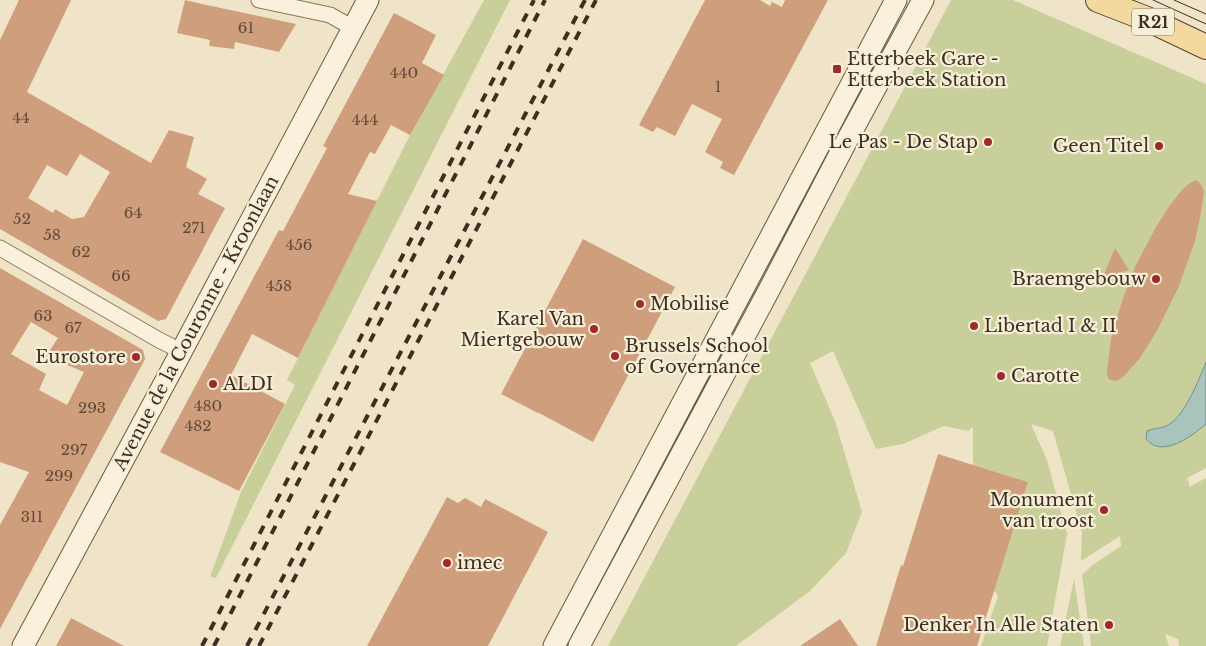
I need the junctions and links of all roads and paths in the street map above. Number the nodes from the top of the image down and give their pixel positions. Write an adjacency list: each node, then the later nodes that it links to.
1 (259, 0): 6 (street)
2 (368, 0): 6 (main road, Avenue de la Couronne - Kroonlaan)
3 (896, 0): 8 (main road)
4 (923, 0): 9 (main road)
5 (1098, 0): 7 (main road, R21)
6 (354, 28): 11 (main road, Avenue de la Couronne - Kroonlaan)
7 (1206, 47)
8 (826, 131): 9 (street); 13 (main road)
9 (845, 144): 14 (main road)
10 (0, 248): 11 (street)
11 (181, 351): 12 (main road, Avenue de la Couronne - Kroonlaan)
12 (23, 646)
13 (554, 646)
14 (579, 646)

